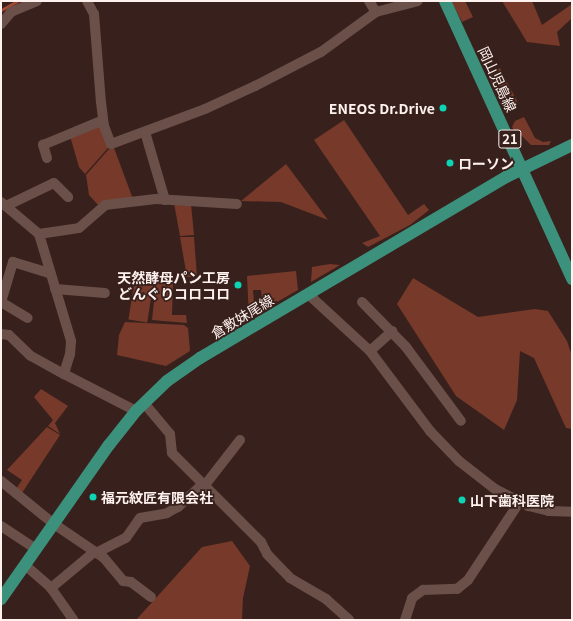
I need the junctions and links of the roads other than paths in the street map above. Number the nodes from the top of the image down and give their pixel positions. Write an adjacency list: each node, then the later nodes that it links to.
1 (37, 1): 7 (street)
2 (87, 1): 8 (street)
3 (369, 1): 6 (street)
4 (418, 1): 6 (street)
5 (445, 1): 12 (main road, 岡山児島線 / 21)
6 (376, 12): 9 (street)
7 (1, 24)
8 (104, 120): 9 (street); 11 (street)
9 (145, 132): 14 (street)
10 (571, 142): 12 (main road, 倉敷妹尾線)
11 (47, 158)
12 (523, 169): 19 (main road, 岡山児島線 / 21); 22 (main road, 倉敷妹尾線)
13 (68, 197): 15 (street)
14 (165, 200): 16 (street); 17 (street)
15 (3, 204): 17 (street)
16 (237, 204)
17 (38, 234): 18 (street)
18 (50, 273): 20 (street); 23 (street)
19 (572, 279)
20 (55, 289): 21 (street); 29 (street)
21 (105, 292)
22 (308, 294): 28 (street); 30 (main road, 倉敷妹尾線)
23 (1, 302): 25 (street)
24 (362, 302): 26 (street)
25 (28, 318)
26 (392, 331): 28 (street); 31 (street)
27 (1, 334): 29 (street)
28 (370, 351): 35 (street)
29 (64, 374): 30 (street)
30 (140, 407): 34 (street); 37 (main road, 倉敷妹尾線)
31 (461, 421)
32 (240, 440): 34 (street)
33 (1, 481): 37 (street)
34 (204, 485): 40 (street); 46 (street)
35 (520, 501): 36 (street); 47 (street)
36 (572, 512)
37 (54, 524): 39 (main road, 倉敷妹尾線); 40 (street)
38 (1, 526): 39 (street)
39 (36, 549): 41 (main road, 倉敷妹尾線)
40 (95, 553): 42 (street); 43 (street)
41 (25, 565): 42 (street); 44 (main road, 倉敷妹尾線)
42 (51, 588): 45 (street)
43 (151, 597)
44 (1, 599)
45 (73, 620)
46 (349, 620)
47 (405, 620)

